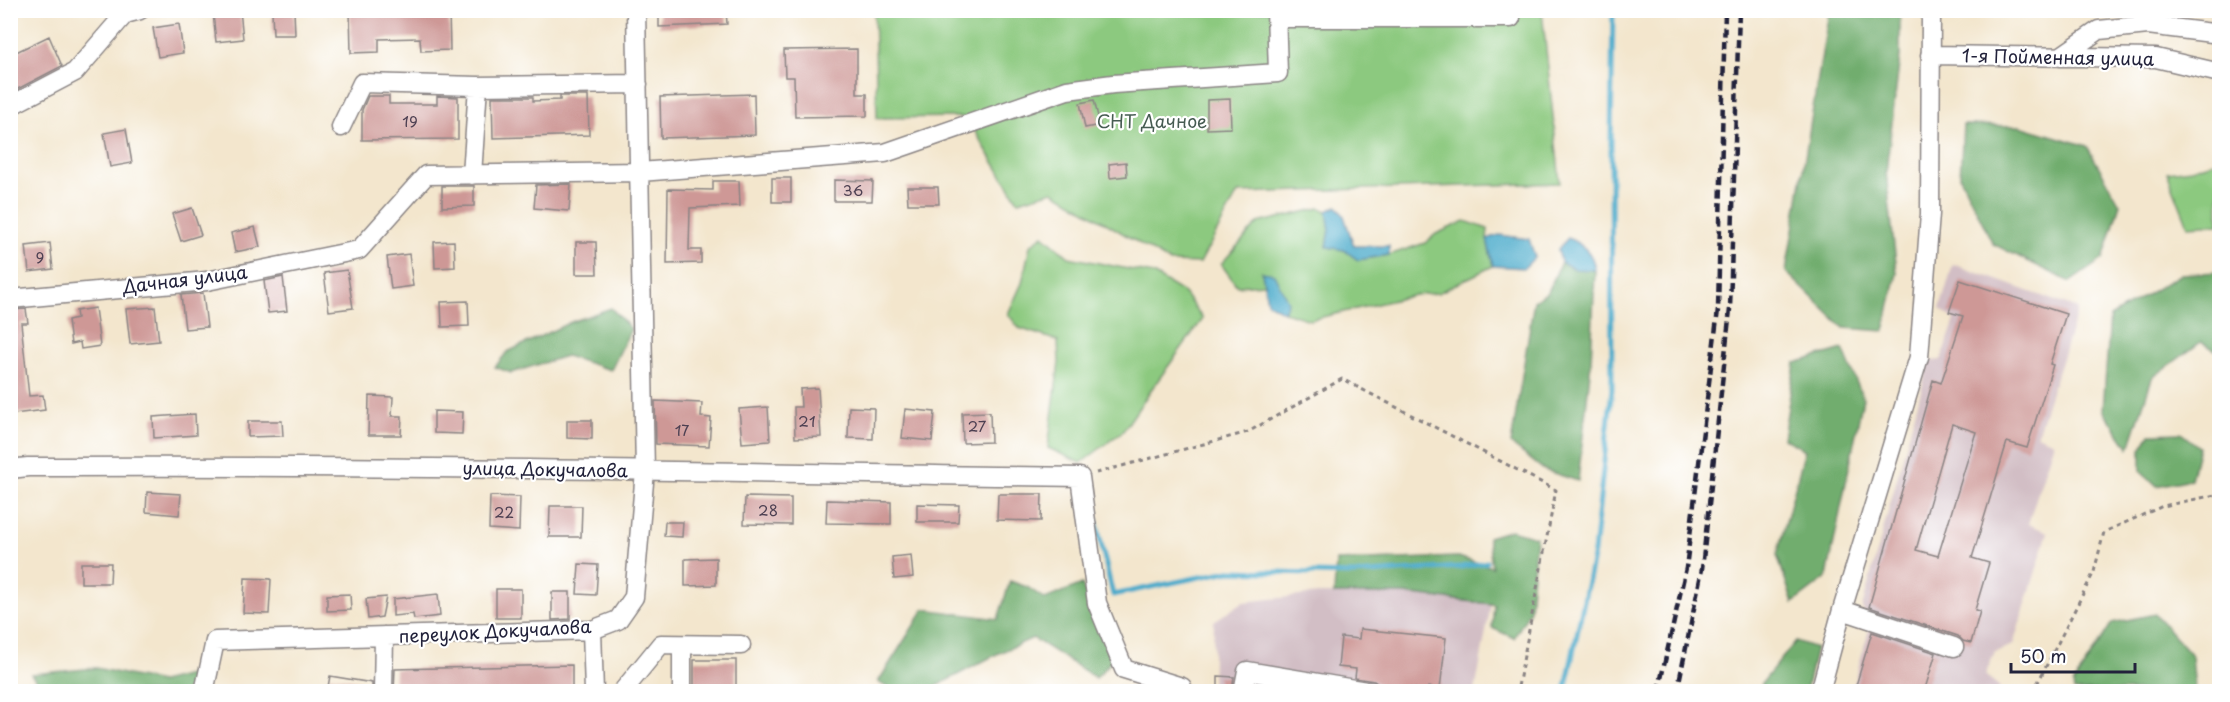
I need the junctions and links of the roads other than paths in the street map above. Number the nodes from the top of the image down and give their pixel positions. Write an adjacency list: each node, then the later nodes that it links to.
1 (140, 10): 12 (street)
2 (636, 10): 10 (street, переулок Докучалова)
3 (1931, 10): 7 (street)
4 (1276, 14): 5 (street); 14 (street)
5 (1511, 18)
6 (2220, 34): 8 (street)
7 (1930, 55): 8 (street, 1-я Пойменная улица); 19 (street)
8 (2060, 57): 9 (street, 1-я Пойменная улица)
9 (2220, 73)
10 (638, 84): 11 (street); 14 (street, переулок Докучалова)
11 (478, 86): 13 (street); 15 (street)
12 (10, 106)
13 (340, 127)
14 (640, 172): 15 (street); 18 (street, переулок Докучалова)
15 (472, 175): 16 (street, Дачная улица)
16 (10, 299)
17 (10, 469): 18 (street, улица Докучалова)
18 (645, 471): 20 (street, переулок Докучалова); 30 (street, улица Докучалова)
19 (1842, 610): 24 (street); 33 (street)
20 (592, 630): 21 (street, переулок Докучалова); 27 (street)
21 (384, 636): 25 (street, переулок Докучалова); 26 (street)
22 (682, 645): 23 (street); 28 (street); 29 (street)
23 (741, 645)
24 (1954, 647)
25 (204, 692)
26 (383, 692)
27 (594, 692)
28 (622, 692)
29 (682, 692)
30 (1183, 692)
31 (1243, 692): 32 (street)
32 (1372, 692)
33 (1820, 692)

